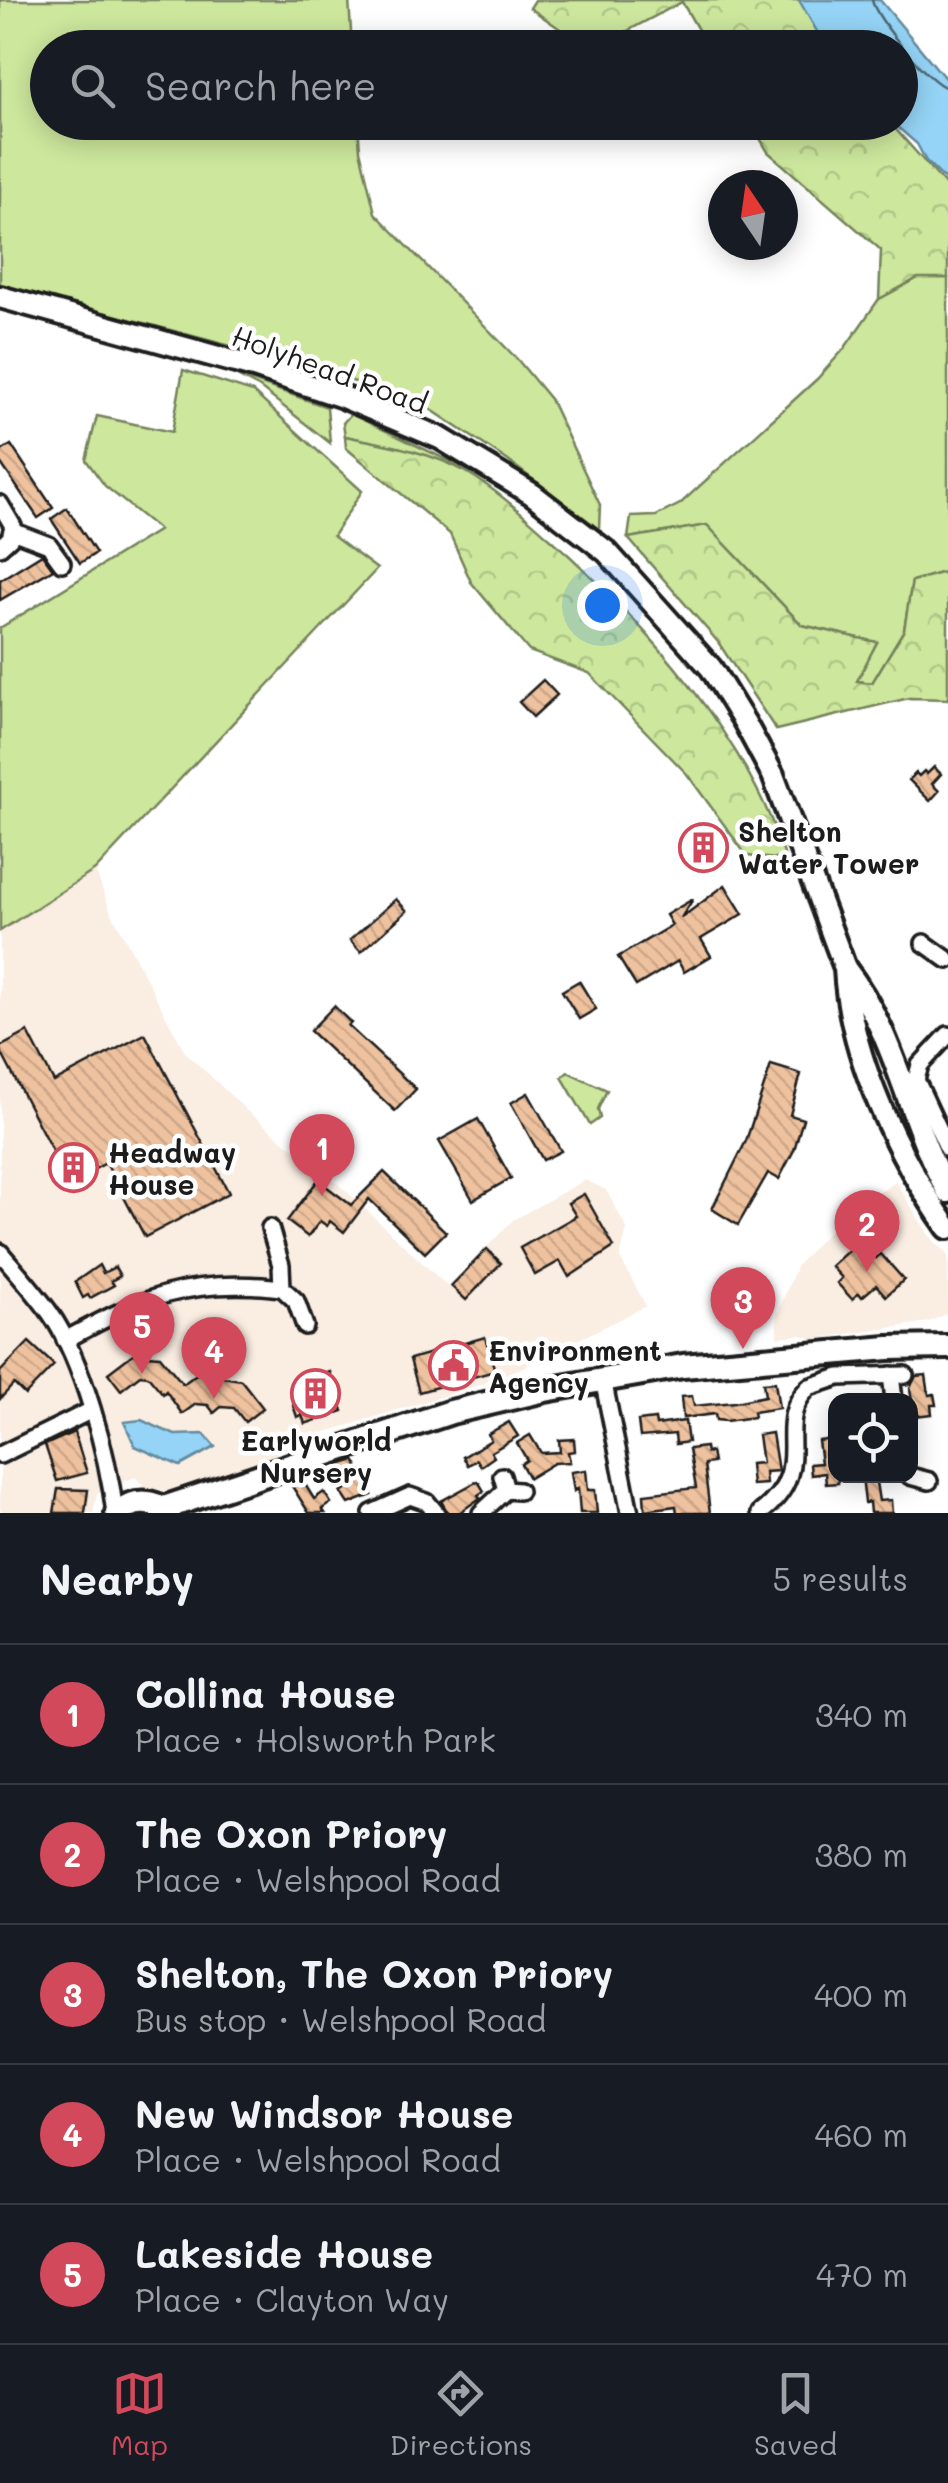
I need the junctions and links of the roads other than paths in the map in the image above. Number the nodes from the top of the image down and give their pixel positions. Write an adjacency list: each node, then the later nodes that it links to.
1 (0, 297): 8 (main road, Holyhead Road)
2 (0, 504): 3 (street)
3 (12, 531): 4 (street); 5 (street)
4 (0, 548)
5 (62, 563)
6 (924, 943): 7 (street)
7 (946, 954)
8 (845, 968): 11 (main road, Holyhead Road); 13 (main road, Holyhead Road)
9 (948, 1036): 10 (street)
10 (946, 1140)
11 (948, 1192)
12 (270, 1228): 15 (street)
13 (948, 1228)
14 (0, 1252): 18 (street)
15 (282, 1288): 16 (street); 18 (street)
16 (304, 1326)
17 (948, 1333): 19 (main road)
18 (65, 1340): 23 (street)
19 (902, 1347): 20 (main road); 21 (main road)
20 (948, 1347)
21 (603, 1379): 29 (main road); 36 (street)
22 (895, 1393): 37 (street)
23 (90, 1412): 24 (street); 25 (street)
24 (0, 1455)
25 (110, 1474): 30 (street); 30 (street)
26 (918, 1480): 27 (street)
27 (929, 1481)
28 (509, 1486): 35 (street)
29 (233, 1487): 31 (main road); 32 (main road)
30 (123, 1509): 31 (main road)
31 (166, 1511)
32 (206, 1513)
33 (372, 1513): 34 (street)
34 (436, 1513)
35 (482, 1513)
36 (630, 1513)
37 (760, 1513)

